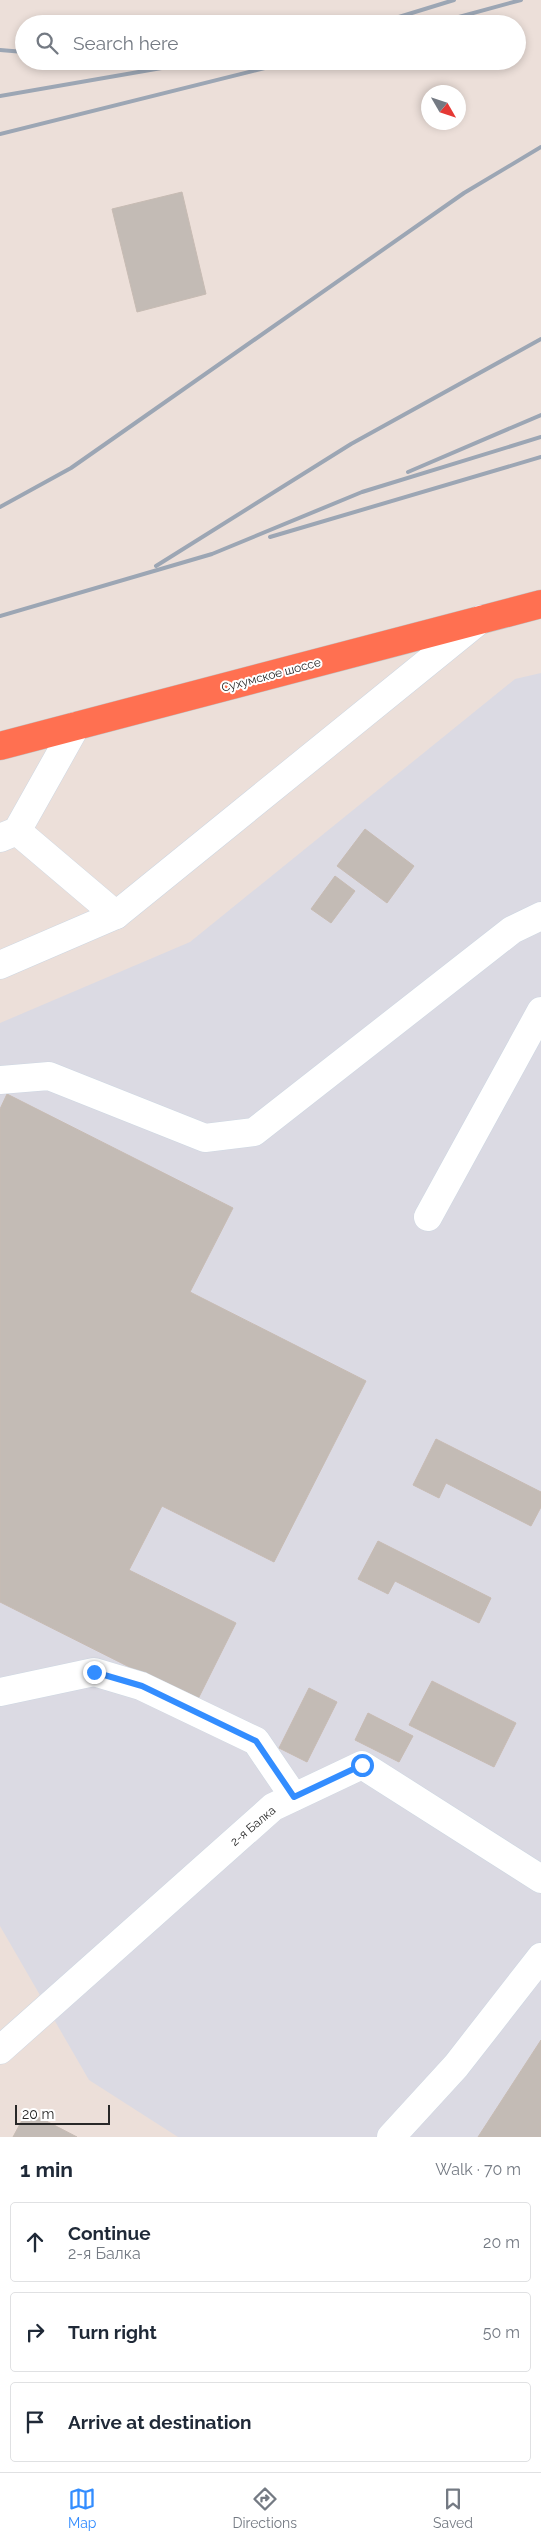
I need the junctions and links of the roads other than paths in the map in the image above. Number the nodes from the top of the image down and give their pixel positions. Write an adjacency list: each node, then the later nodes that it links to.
1 (541, 604): 2 (highway, Сухумское шоссе)
2 (481, 619): 3 (highway, Сухумское шоссе); 6 (street)
3 (76, 726): 4 (highway, Сухумское шоссе); 5 (street)
4 (0, 746)
5 (9, 835): 6 (street)
6 (116, 916): 8 (street)
7 (541, 916): 10 (street)
8 (0, 965)
9 (541, 1010): 11 (street)
10 (0, 1080)
11 (428, 1217)
12 (0, 1692): 13 (street)
13 (294, 1797): 14 (street, 2-я Балка); 16 (street, 2-я Балка)
14 (541, 1879)
15 (541, 1957): 17 (street)
16 (0, 2050)
17 (391, 2137)

